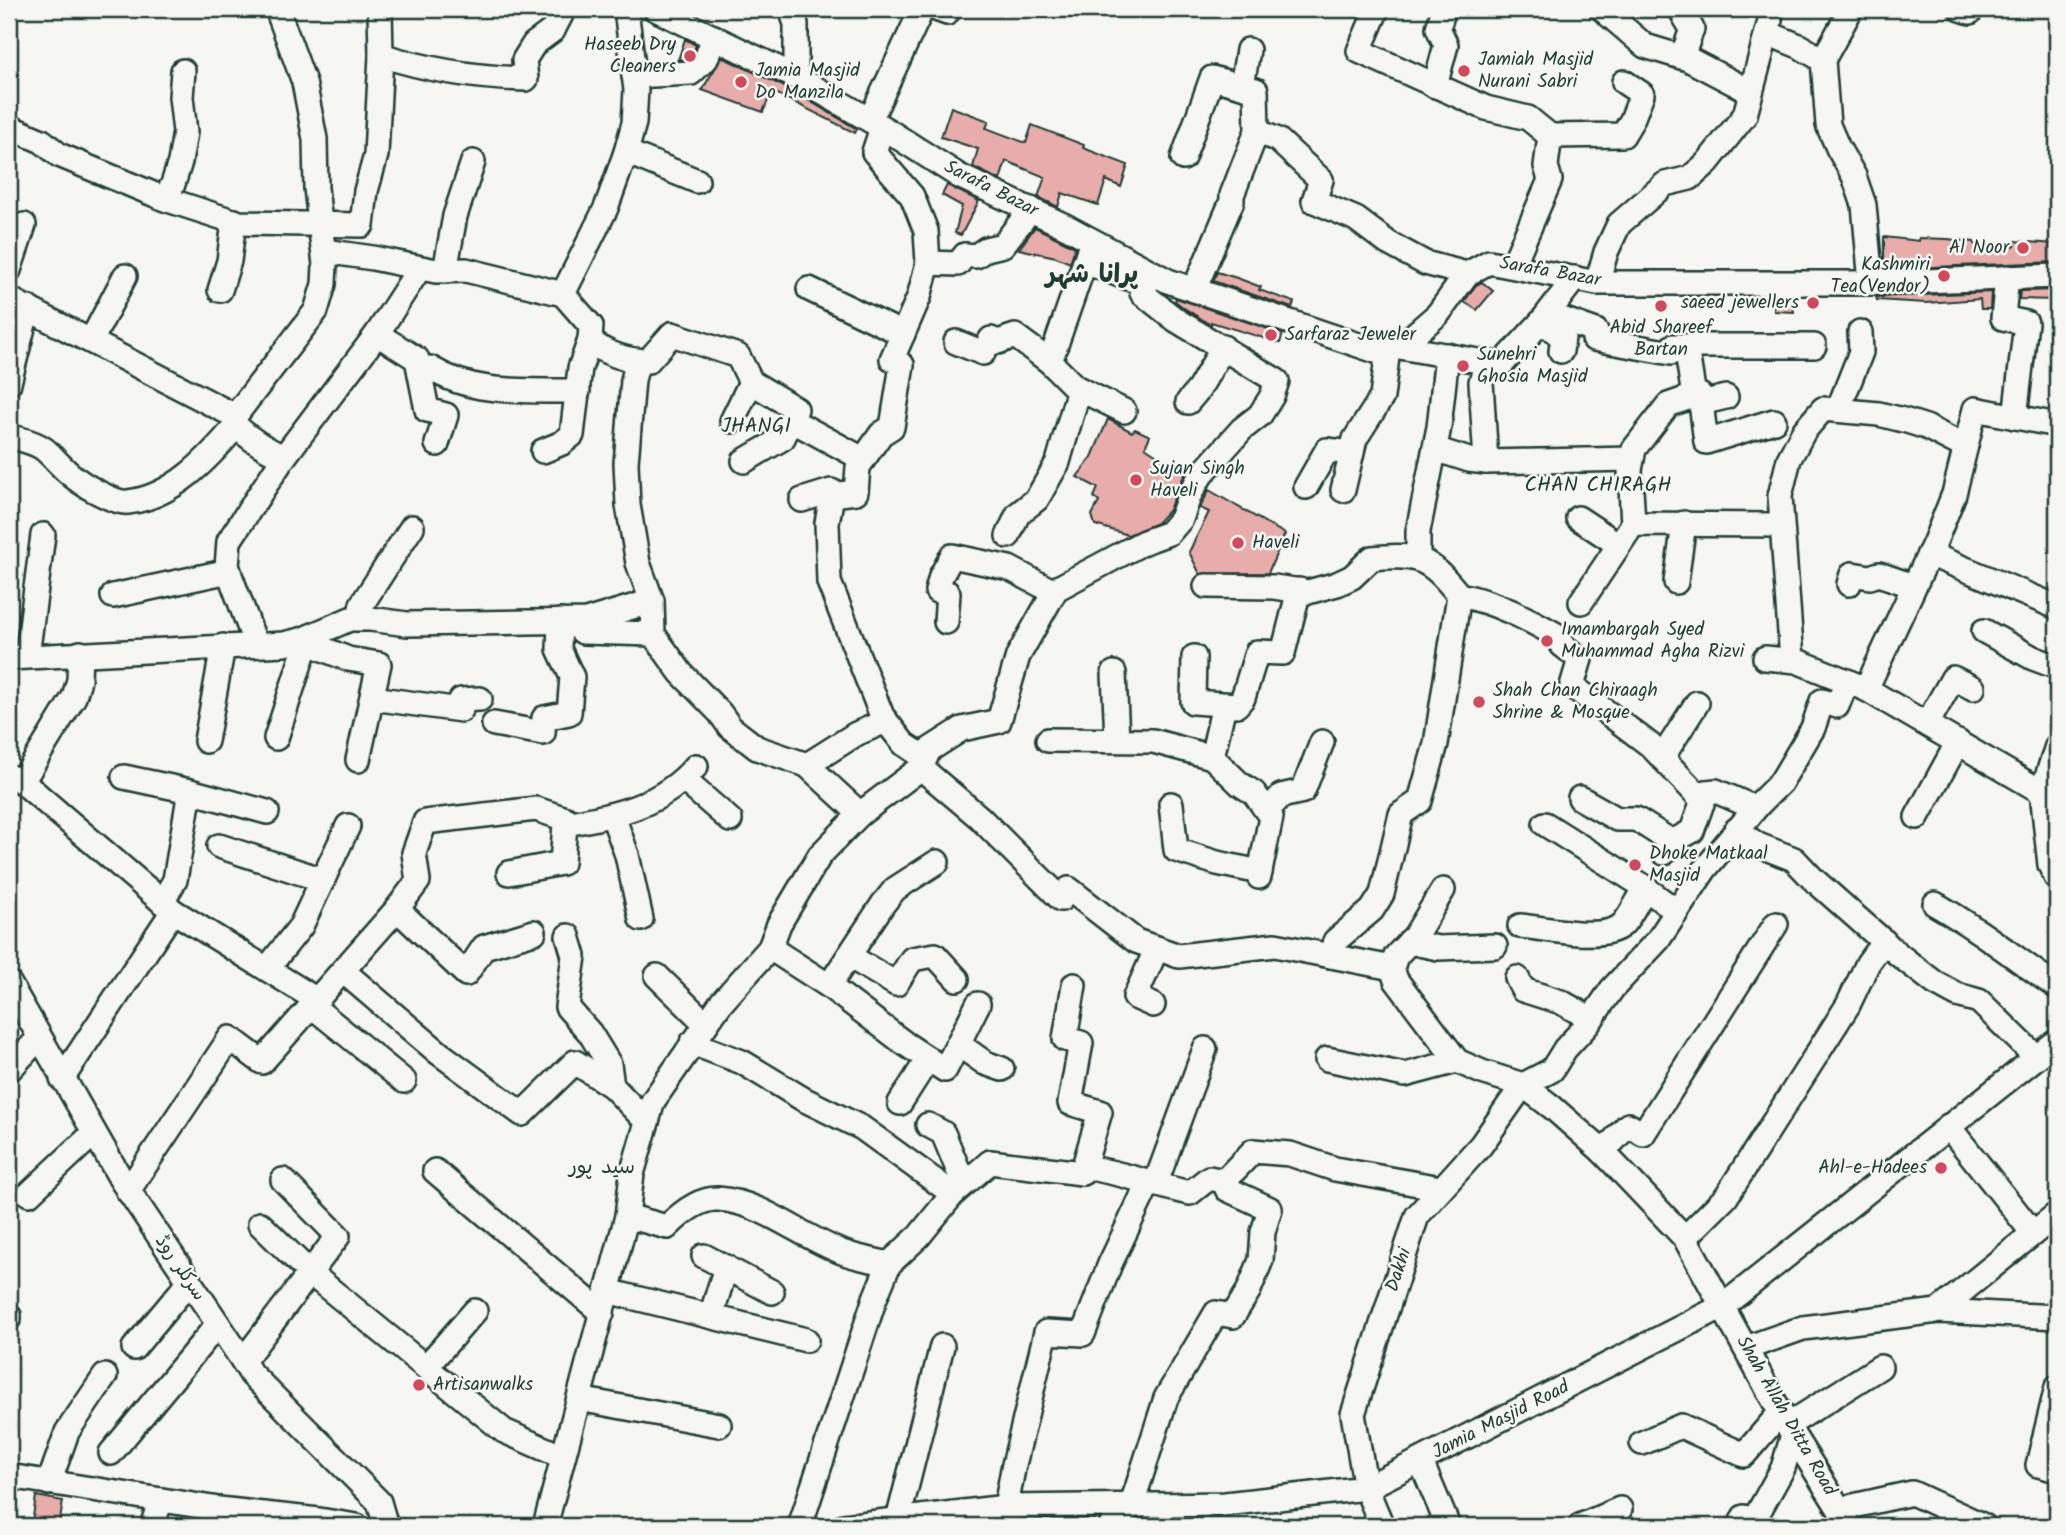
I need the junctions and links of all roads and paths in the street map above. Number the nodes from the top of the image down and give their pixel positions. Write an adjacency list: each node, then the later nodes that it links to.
1 (277, 9): 41 (street)
2 (380, 9): 19 (street)
3 (564, 9): 19 (street)
4 (626, 9): 23 (street)
5 (654, 9): 17 (street, Sarafa Bazar)
6 (791, 9): 24 (street)
7 (922, 9): 29 (street)
8 (936, 9): 9 (street)
9 (949, 9)
10 (1377, 9): 27 (street)
11 (1444, 9): 27 (street)
12 (1602, 9): 20 (street)
13 (1680, 9): 20 (street)
14 (1770, 9): 16 (street)
15 (1851, 9): 21 (street)
16 (1767, 33): 21 (street); 28 (street)
17 (714, 37): 23 (street); 24 (street, Sarafa Bazar)
18 (1248, 50): 26 (street)
19 (381, 55): 41 (street)
20 (1682, 57): 28 (street)
21 (1823, 60): 54 (street)
22 (183, 71): 37 (street)
23 (634, 76): 33 (street)
24 (796, 77): 29 (street, Sarafa Bazar)
25 (1624, 82): 32 (street)
26 (1242, 86): 31 (street); 34 (street)
27 (1435, 86): 32 (street)
28 (1751, 92): 53 (street)
29 (876, 124): 38 (street, Sarafa Bazar); 44 (street)
30 (9, 127): 37 (street)
31 (1257, 131): 49 (street); 57 (street)
32 (1550, 136): 45 (street)
33 (626, 152): 36 (street); 58 (street)
34 (1183, 158)
35 (473, 163): 48 (street)
36 (697, 181)
37 (165, 199): 39 (street)
38 (1031, 209): 43 (street, Sarafa Bazar); 44 (street)
39 (234, 221): 41 (street); 56 (street)
40 (24, 225): 47 (street)
41 (320, 225): 42 (street)
42 (324, 251): 46 (street); 88 (street)
43 (1089, 251): 57 (street, Sarafa Bazar); 69 (street); 74 (street)
44 (928, 263): 63 (street)
45 (1513, 265): 49 (street, Sarafa Bazar); 53 (street, Sarafa Bazar)
46 (419, 269): 48 (street); 62 (street)
47 (9, 270)
48 (445, 271): 58 (street)
49 (1467, 274): 70 (street)
50 (125, 276): 65 (street)
51 (2057, 276): 52 (street, Sarafa Bazar)
52 (2007, 277): 54 (street, Sarafa Bazar); 86 (street)
53 (1586, 281): 54 (street, Sarafa Bazar); 60 (street)
54 (1871, 283)
55 (809, 289): 63 (street)
56 (220, 290)
57 (1194, 290): 70 (street, Sarafa Bazar)
58 (563, 295): 64 (street)
59 (18, 304): 65 (street); 78 (street)
60 (1545, 317): 67 (street); 71 (street); 75 (street)
61 (1860, 332): 84 (street)
62 (377, 334): 93 (street); 98 (street)
63 (903, 334): 99 (street)
64 (590, 340): 73 (street); 80 (street)
65 (91, 341): 88 (street)
66 (956, 342): 74 (street)
67 (1686, 346): 68 (street); 82 (street)
68 (1814, 346)
69 (1223, 347): 83 (street); 123 (street)
70 (1394, 348): 72 (street, Sarafa Bazar); 97 (street)
71 (1561, 351)
72 (1447, 355): 75 (street, Sarafa Bazar); 95 (street)
73 (638, 361): 77 (street); 126 (street)
74 (1050, 362): 79 (street)
75 (1487, 362): 102 (street)
76 (430, 368): 80 (street)
77 (751, 382): 87 (street); 89 (street)
78 (9, 383)
79 (1079, 390): 85 (street); 113 (street)
80 (578, 391): 96 (street)
81 (1726, 397): 82 (street)
82 (1697, 400): 90 (street); 100 (street)
83 (1188, 402)
84 (1838, 410): 94 (street); 110 (street)
85 (1124, 411)
86 (2015, 417): 91 (street); 94 (street)
87 (792, 420): 99 (street); 101 (street)
88 (235, 421): 92 (street); 98 (street)
89 (732, 421)
90 (1774, 421)
91 (2057, 425)
92 (9, 436)
93 (438, 444)
94 (1965, 447): 115 (street)
95 (1435, 449): 102 (street); 116 (street)
96 (543, 451)
97 (1352, 453): 103 (street); 104 (street)
98 (284, 457): 117 (street)
99 (863, 459): 105 (street)
100 (1632, 459): 102 (street); 109 (street)
101 (744, 461)
102 (1486, 462)
103 (1306, 487)
104 (1343, 490)
105 (832, 495): 106 (street); 150 (street)
106 (802, 500)
107 (1578, 519): 114 (street)
108 (1684, 523): 109 (street); 110 (street); 118 (street)
109 (1633, 524): 114 (street)
110 (1781, 525): 141 (street)
111 (412, 527): 129 (street)
112 (43, 535): 138 (street)
113 (1008, 536)
114 (1619, 545): 127 (street)
115 (1929, 554): 121 (street); 128 (street)
116 (1418, 558): 122 (street); 124 (street)
117 (229, 571): 125 (street); 135 (street)
118 (1676, 582)
119 (1849, 584): 121 (street)
120 (1206, 586): 122 (street)
121 (1913, 586): 144 (street)
122 (1299, 590): 149 (street)
123 (1054, 592): 131 (street); 163 (street)
124 (1459, 595): 161 (street); 205 (street)
125 (113, 596)
126 (652, 601): 130 (street); 133 (street)
127 (1581, 602)
128 (2057, 607)
129 (359, 618): 130 (street); 134 (street)
130 (565, 621): 133 (street); 151 (street)
131 (946, 622)
132 (1984, 631): 142 (street)
133 (653, 634): 164 (street)
134 (304, 641): 135 (street); 146 (street); 153 (street)
135 (256, 645): 136 (street)
136 (223, 646): 137 (street); 156 (street)
137 (80, 653): 138 (street); 166 (street)
138 (18, 657)
139 (1194, 657): 149 (street)
140 (1765, 658): 141 (street)
141 (1792, 660): 144 (street)
142 (2057, 667)
143 (1114, 673): 154 (street)
144 (1857, 685): 152 (street); 172 (street)
145 (1973, 688): 152 (street)
146 (372, 698): 147 (street); 162 (street)
147 (480, 699)
148 (1697, 704): 161 (street)
149 (1224, 705): 160 (street)
150 (886, 721): 163 (street); 164 (street)
151 (494, 724)
152 (1927, 724): 158 (street)
153 (276, 738)
154 (1117, 739): 155 (street); 160 (street)
155 (1048, 740)
156 (206, 741)
157 (1322, 742): 174 (street)
158 (1958, 742): 168 (street); 177 (street)
159 (2057, 746): 168 (street)
160 (1212, 757): 174 (street)
161 (1662, 758): 170 (street)
162 (358, 760)
163 (923, 763): 175 (street); 203 (street)
164 (807, 765): 175 (street)
165 (124, 777): 167 (street)
166 (15, 779): 191 (street)
167 (190, 790): 173 (street); 191 (street)
168 (2050, 794): 187 (street)
169 (1580, 798): 170 (street)
170 (1703, 801): 172 (street)
171 (1171, 804): 174 (street)
172 (1755, 808): 182 (street)
173 (267, 811)
174 (1267, 811)
175 (860, 814): 202 (street)
176 (613, 816): 178 (street); 179 (street); 194 (street)
177 (1917, 817)
178 (730, 820)
179 (565, 824): 185 (street); 192 (street)
180 (1545, 824): 188 (street)
181 (348, 826): 186 (street)
182 (1736, 830): 193 (street); 199 (street)
183 (219, 845): 186 (street)
184 (937, 862): 204 (street)
185 (509, 873)
186 (323, 880): 207 (street)
187 (2057, 880)
188 (1646, 888): 193 (street); 196 (street)
189 (1443, 890): 200 (street)
190 (1935, 904): 215 (street)
191 (167, 907): 207 (street); 231 (street)
192 (397, 909): 197 (street); 208 (street)
193 (1676, 911): 219 (street)
194 (641, 919)
195 (1776, 924): 240 (street)
196 (1520, 926)
197 (534, 932)
198 (568, 936): 234 (street)
199 (1884, 941): 225 (street); 254 (street)
200 (1409, 942): 201 (street); 206 (street)
201 (1495, 946)
202 (770, 948): 214 (street); 220 (street)
203 (1157, 948): 205 (street); 218 (street)
204 (849, 956): 211 (street); 214 (street)
205 (1331, 956): 206 (street)
206 (1392, 968): 228 (street)
207 (267, 969): 216 (street)
208 (343, 971): 216 (street); 234 (street)
209 (657, 976): 220 (street)
210 (1517, 978): 219 (street)
211 (957, 979)
212 (9, 982): 221 (street, سرکلر روڈ)
213 (1074, 985): 242 (street)
214 (829, 986): 226 (street)
215 (2057, 987)
216 (315, 1003): 232 (street); 248 (street)
217 (978, 1004): 223 (street)
218 (1153, 1005)
219 (1591, 1019): 233 (street)
220 (699, 1034): 236 (street); 247 (street)
221 (39, 1038): 230 (street); 231 (street, سرکلر روڈ)
222 (2057, 1041): 225 (street, Jamia Masjid Road)
223 (958, 1044): 226 (street); 229 (street)
224 (1205, 1049): 245 (street)
225 (2036, 1057): 238 (street, Jamia Masjid Road)
226 (928, 1059): 235 (street)
227 (1326, 1059): 228 (street)
228 (1457, 1061): 233 (street)
229 (1002, 1069)
230 (9, 1070)
231 (62, 1079): 239 (street, سرکلر روڈ)
232 (404, 1081)
233 (1523, 1085): 240 (street); 246 (street, Dakhi)
234 (612, 1086): 236 (street)
235 (900, 1103)
236 (647, 1122): 251 (street)
237 (928, 1125): 247 (street)
238 (1948, 1126): 253 (street); 262 (street, Jamia Masjid Road)
239 (94, 1133): 248 (street, سرکلر روڈ); 249 (street)
240 (1603, 1152): 254 (street)
241 (435, 1171): 261 (street)
242 (1083, 1173): 245 (street); 247 (street)
243 (283, 1180): 258 (street)
244 (1224, 1181): 245 (street); 246 (street); 289 (street)
245 (1152, 1185): 291 (street)
246 (1440, 1188): 287 (street, Dakhi)
247 (958, 1189): 256 (street)
248 (128, 1191): 259 (street, سرکلر روڈ)
249 (29, 1194)
250 (2057, 1214): 253 (street)
251 (627, 1216): 256 (street); 261 (street)
252 (260, 1224): 258 (street)
253 (2033, 1233): 264 (street)
254 (1685, 1238): 262 (street)
255 (704, 1256): 257 (street)
256 (889, 1264): 298 (street)
257 (726, 1267): 260 (street); 265 (street)
258 (310, 1273): 272 (street); 273 (street)
259 (189, 1282): 267 (street, سرکلر روڈ); 270 (street)
260 (772, 1292)
261 (604, 1302): 265 (street); 277 (street)
262 (1723, 1306): 271 (street, Shah Allah Ditta Road); 283 (street, Jamia Masjid Road)
263 (475, 1311): 273 (street)
264 (1938, 1311): 266 (street); 271 (street)
265 (711, 1316): 268 (street)
266 (2057, 1317)
267 (218, 1324): 272 (street, سرکلر روڈ); 281 (street)
268 (806, 1339)
269 (942, 1346): 293 (street)
270 (134, 1348)
271 (1746, 1349): 278 (street, Shah Allah Ditta Road)
272 (243, 1361): 296 (street, سرکلر روڈ)
273 (426, 1367): 282 (street)
274 (1880, 1367): 278 (street)
275 (105, 1376): 286 (street)
276 (2057, 1387): 284 (street)
277 (579, 1399): 279 (street); 282 (street)
278 (1787, 1424): 280 (street); 292 (street, Shah Allah Ditta Road); 304 (street)
279 (719, 1425)
280 (1642, 1443)
281 (111, 1453)
282 (564, 1457): 297 (street)
283 (1421, 1462): 287 (street, Jamia Masjid Road); 302 (street)
284 (2057, 1470)
285 (9, 1476): 286 (street)
286 (49, 1483): 288 (street)
287 (1366, 1488): 289 (street, Jamia Masjid Road); 301 (street, Dakhi)
288 (161, 1500): 294 (street); 295 (street)
289 (1131, 1507): 291 (street, Jamia Masjid Road); 300 (street)
290 (1620, 1509): 303 (street)
291 (1006, 1517): 293 (street, Jamia Masjid Road)
292 (1845, 1518): 305 (street)
293 (898, 1520): 299 (street, Jamia Masjid Road)
294 (152, 1526)
295 (357, 1526)
296 (386, 1526)
297 (545, 1526)
298 (800, 1526)
299 (844, 1526)
300 (1111, 1526)
301 (1382, 1526)
302 (1448, 1526)
303 (1580, 1526)
304 (1740, 1526)
305 (1984, 1526)

